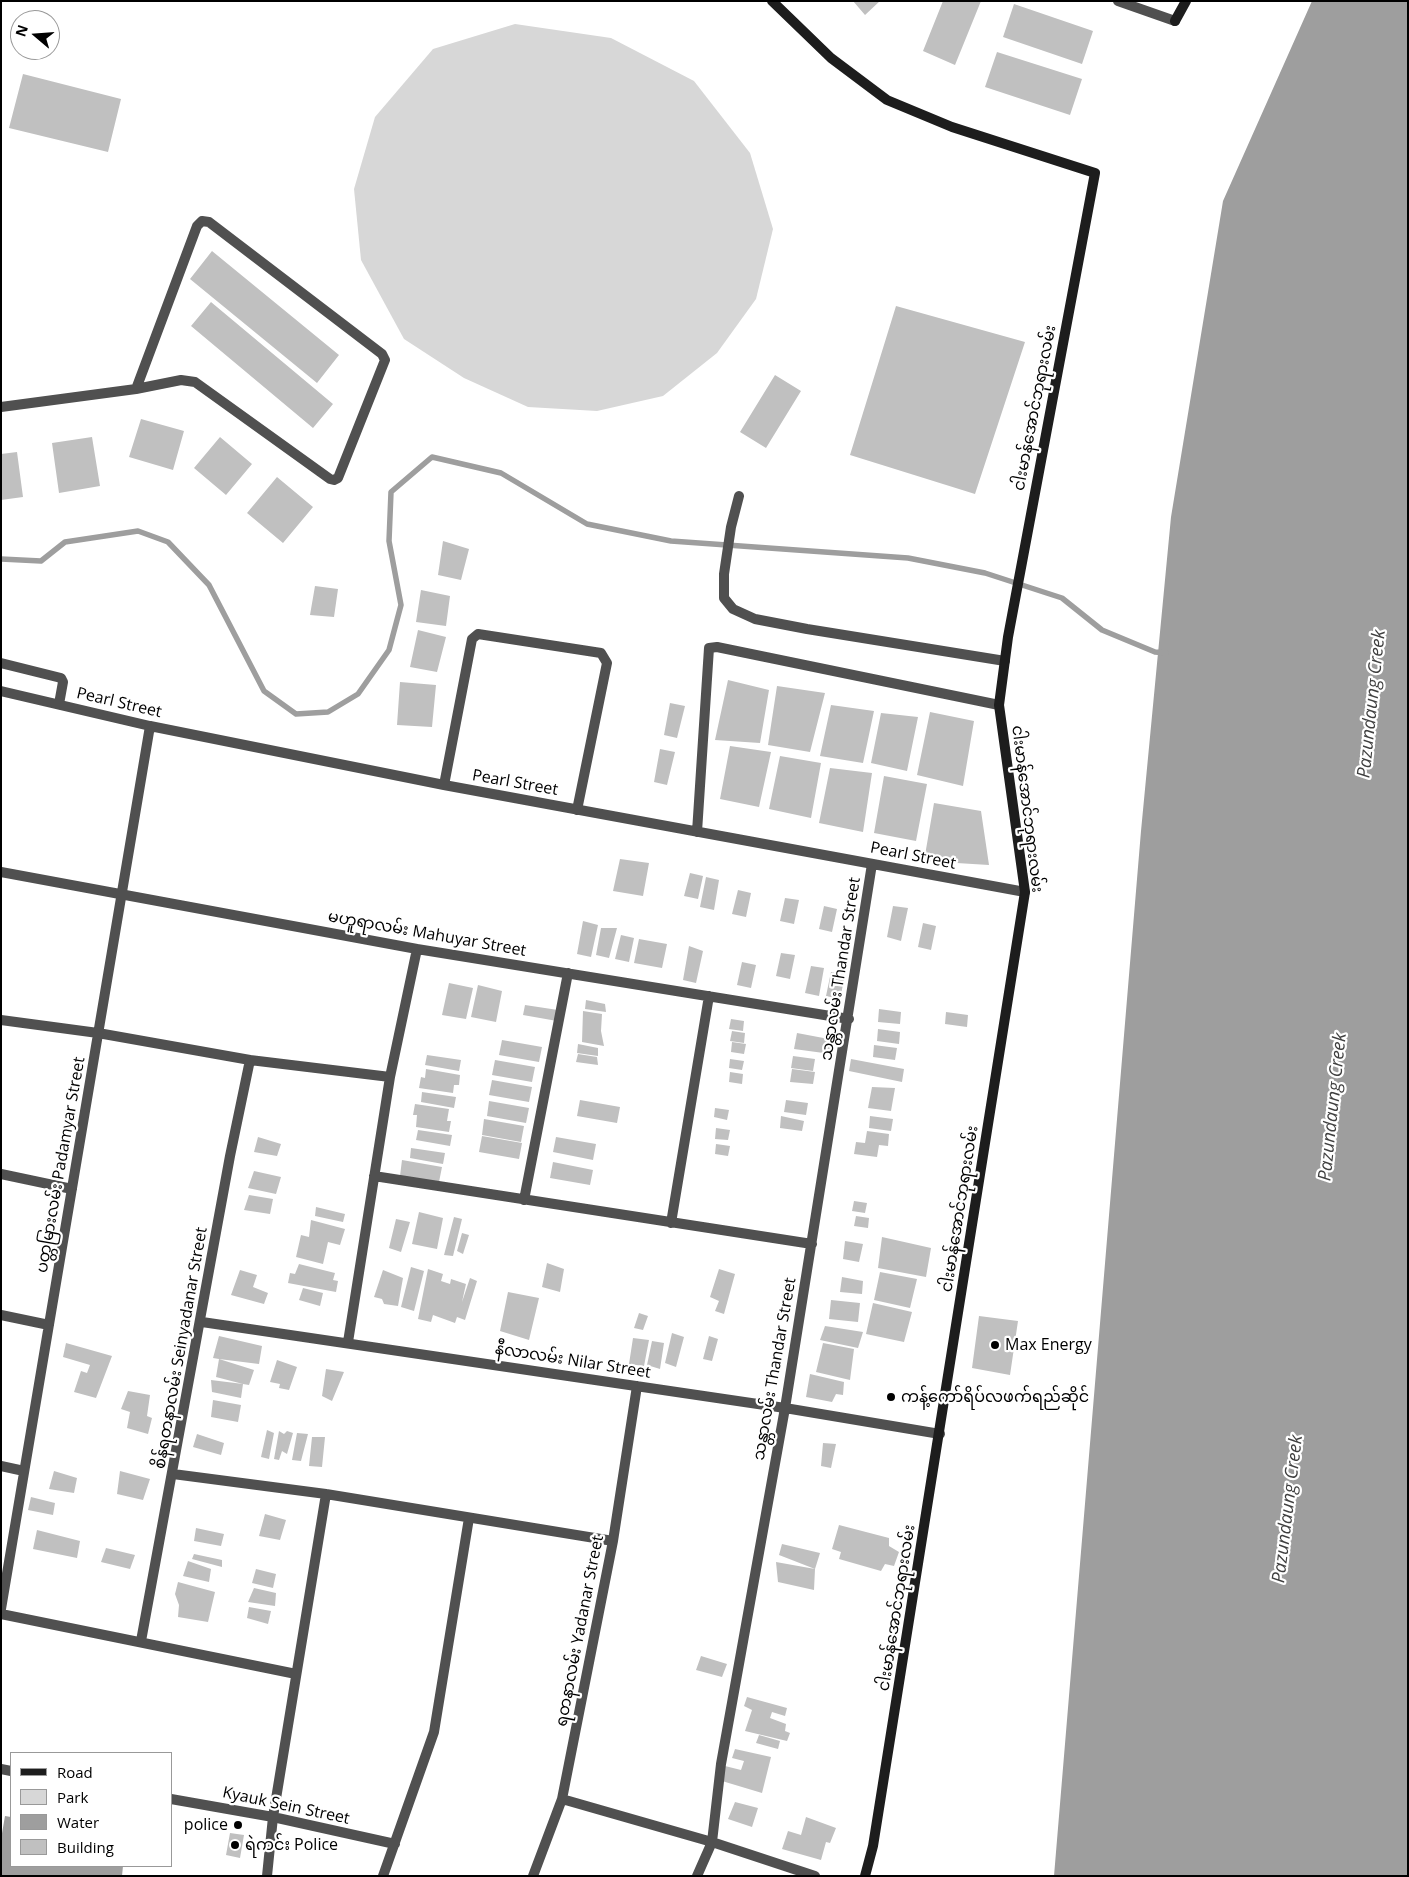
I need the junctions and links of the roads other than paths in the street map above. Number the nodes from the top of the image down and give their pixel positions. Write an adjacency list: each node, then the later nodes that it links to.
1 (772, 1): 8 (main road, ငါးမာန်အောင်ဘုရားလမ်း)
2 (1118, 1): 4 (street)
3 (1186, 1): 4 (main road)
4 (1175, 22)
5 (136, 389): 5 (street); 6 (street)
6 (1, 407)
7 (739, 496): 8 (street)
8 (1005, 661): 12 (main road, ငါးမာန်အောင်ဘုရားလမ်း)
9 (1, 663): 11 (street)
10 (1, 691): 11 (street, Pearl Street)
11 (59, 704): 13 (street, Pearl Street)
12 (999, 705): 16 (street); 20 (main road, ငါးမာန်အောင်ဘုရားလမ်း)
13 (150, 726): 14 (street, Pearl Street); 19 (street, ပတ္တမြားလမ်း Padamyar Street)
14 (444, 785): 15 (street, Pearl Street); 15 (street)
15 (577, 810): 16 (street, Pearl Street)
16 (697, 832): 17 (street, Pearl Street)
17 (872, 864): 20 (street, Pearl Street); 24 (street, သန္တာလမ်း Thandar Street)
18 (1, 872): 19 (street, မဟူရာလမ်း Mahuyar Street)
19 (122, 892): 21 (street, မဟူရာလမ်း Mahuyar Street); 26 (street, ပတ္တမြားလမ်း Padamyar Street)
20 (1025, 892): 41 (main road, ငါးမာန်အောင်ဘုရားလမ်း)
21 (417, 948): 22 (street, မဟူရာလမ်း Mahuyar Street); 28 (street)
22 (568, 973): 23 (street, မဟူရာလမ်း Mahuyar Street); 32 (street)
23 (709, 996): 24 (street, မဟူရာလမ်း Mahuyar Street); 33 (street)
24 (849, 1019): 34 (street, သန္တာလမ်း Thandar Street)
25 (1, 1020): 26 (street)
26 (98, 1033): 27 (street); 31 (street, ပတ္တမြားလမ်း Padamyar Street)
27 (250, 1060): 28 (street); 36 (street, စိန်ရတနာလမ်း Seinyadanar Street)
28 (390, 1078): 30 (street)
29 (1, 1174): 31 (street)
30 (374, 1176): 32 (street); 38 (street)
31 (72, 1189): 37 (street, ပတ္တမြားလမ်း Padamyar Street)
32 (524, 1200): 33 (street)
33 (672, 1223): 34 (street)
34 (812, 1244): 40 (street, သန္တာလမ်း Thandar Street)
35 (1, 1315): 37 (street)
36 (202, 1322): 38 (street, နီလာလမ်း Nilar Street); 44 (street, စိန်ရတနာလမ်း Seinyadanar Street)
37 (49, 1324): 43 (street, ပတ္တမြားလမ်း Padamyar Street)
38 (348, 1342): 39 (street, နီလာလမ်း Nilar Street)
39 (638, 1386): 40 (street, နီလာလမ်း Nilar Street); 47 (street, ရတနာလမ်း Yadanar Street)
40 (785, 1408): 41 (street, နီလာလမ်း Nilar Street); 55 (street, သန္တာလမ်း Thandar Street)
41 (940, 1434): 62 (main road, ငါးမာန်အောင်ဘုရားလမ်း)
42 (1, 1466): 43 (street)
43 (24, 1471): 48 (street, ပတ္တမြားလမ်း Padamyar Street)
44 (173, 1474): 45 (street); 50 (street, စိန်ရတနာလမ်း Seinyadanar Street)
45 (326, 1494): 46 (street); 51 (street)
46 (469, 1518): 47 (street); 56 (street)
47 (613, 1542): 53 (street, ရတနာလမ်း Yadanar Street)
48 (1, 1609)
49 (1, 1614): 50 (street)
50 (141, 1641): 51 (street)
51 (296, 1674): 54 (street)
52 (172, 1799): 54 (street, Kyauk Sein Street)
53 (562, 1800): 55 (street); 59 (street, ရတနာလမ်း Yadanar Street)
54 (273, 1817): 56 (street, Kyauk Sein Street); 57 (street)
55 (712, 1842): 60 (street, သန္တာလမ်း Thandar Street); 61 (street)
56 (395, 1844): 58 (street)
57 (267, 1876)
58 (383, 1876)
59 (532, 1876)
60 (697, 1876)
61 (815, 1876)
62 (865, 1876)

